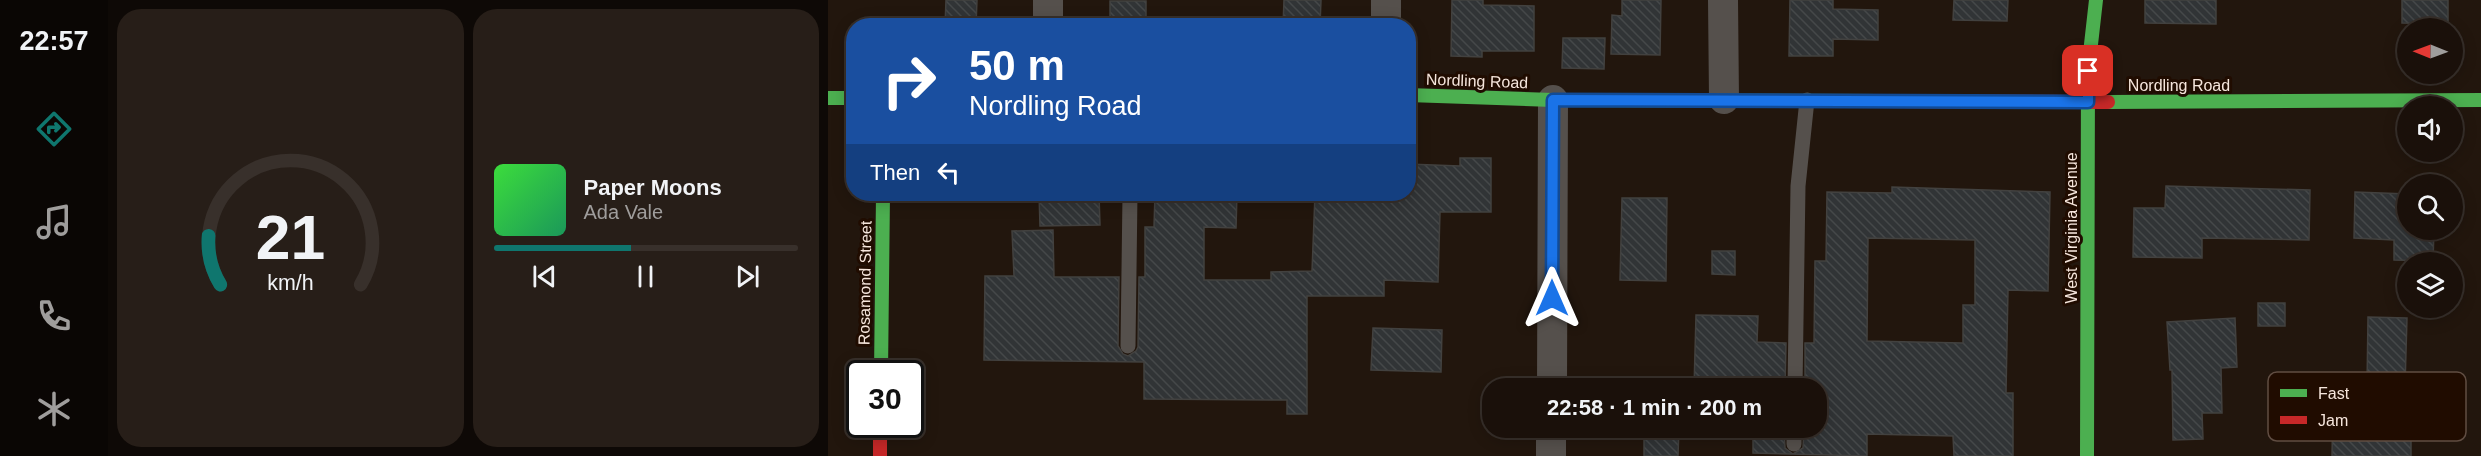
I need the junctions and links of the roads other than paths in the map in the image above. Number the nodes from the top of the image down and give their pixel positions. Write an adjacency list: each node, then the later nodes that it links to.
1 (1048, 0): 5 (street)
2 (1386, 0): 6 (street)
3 (1723, 0): 10 (street)
4 (2096, 0): 14 (street, West Virginia Avenue)
5 (1048, 18)
6 (1386, 18)
7 (1416, 95): 11 (street, Nordling Road)
8 (828, 98): 9 (street)
9 (846, 98)
10 (1724, 99): 11 (street, Nordling Road); 12 (street, Nordling Road)
11 (1553, 100): 19 (street)
12 (1807, 100): 14 (street, Nordling Road); 20 (lane)
13 (2481, 100): 14 (street, Nordling Road)
14 (2088, 102): 27 (street, West Virginia Avenue)
15 (883, 201): 18 (street, Rosamond Street)
16 (1130, 201): 17 (lane)
17 (1128, 346)
18 (881, 360)
19 (1552, 378)
20 (1795, 378)
21 (880, 438): 25 (street)
22 (1551, 438): 26 (street)
23 (1794, 438): 24 (lane)
24 (1794, 444)
25 (880, 456)
26 (1551, 456)
27 (2087, 456)

